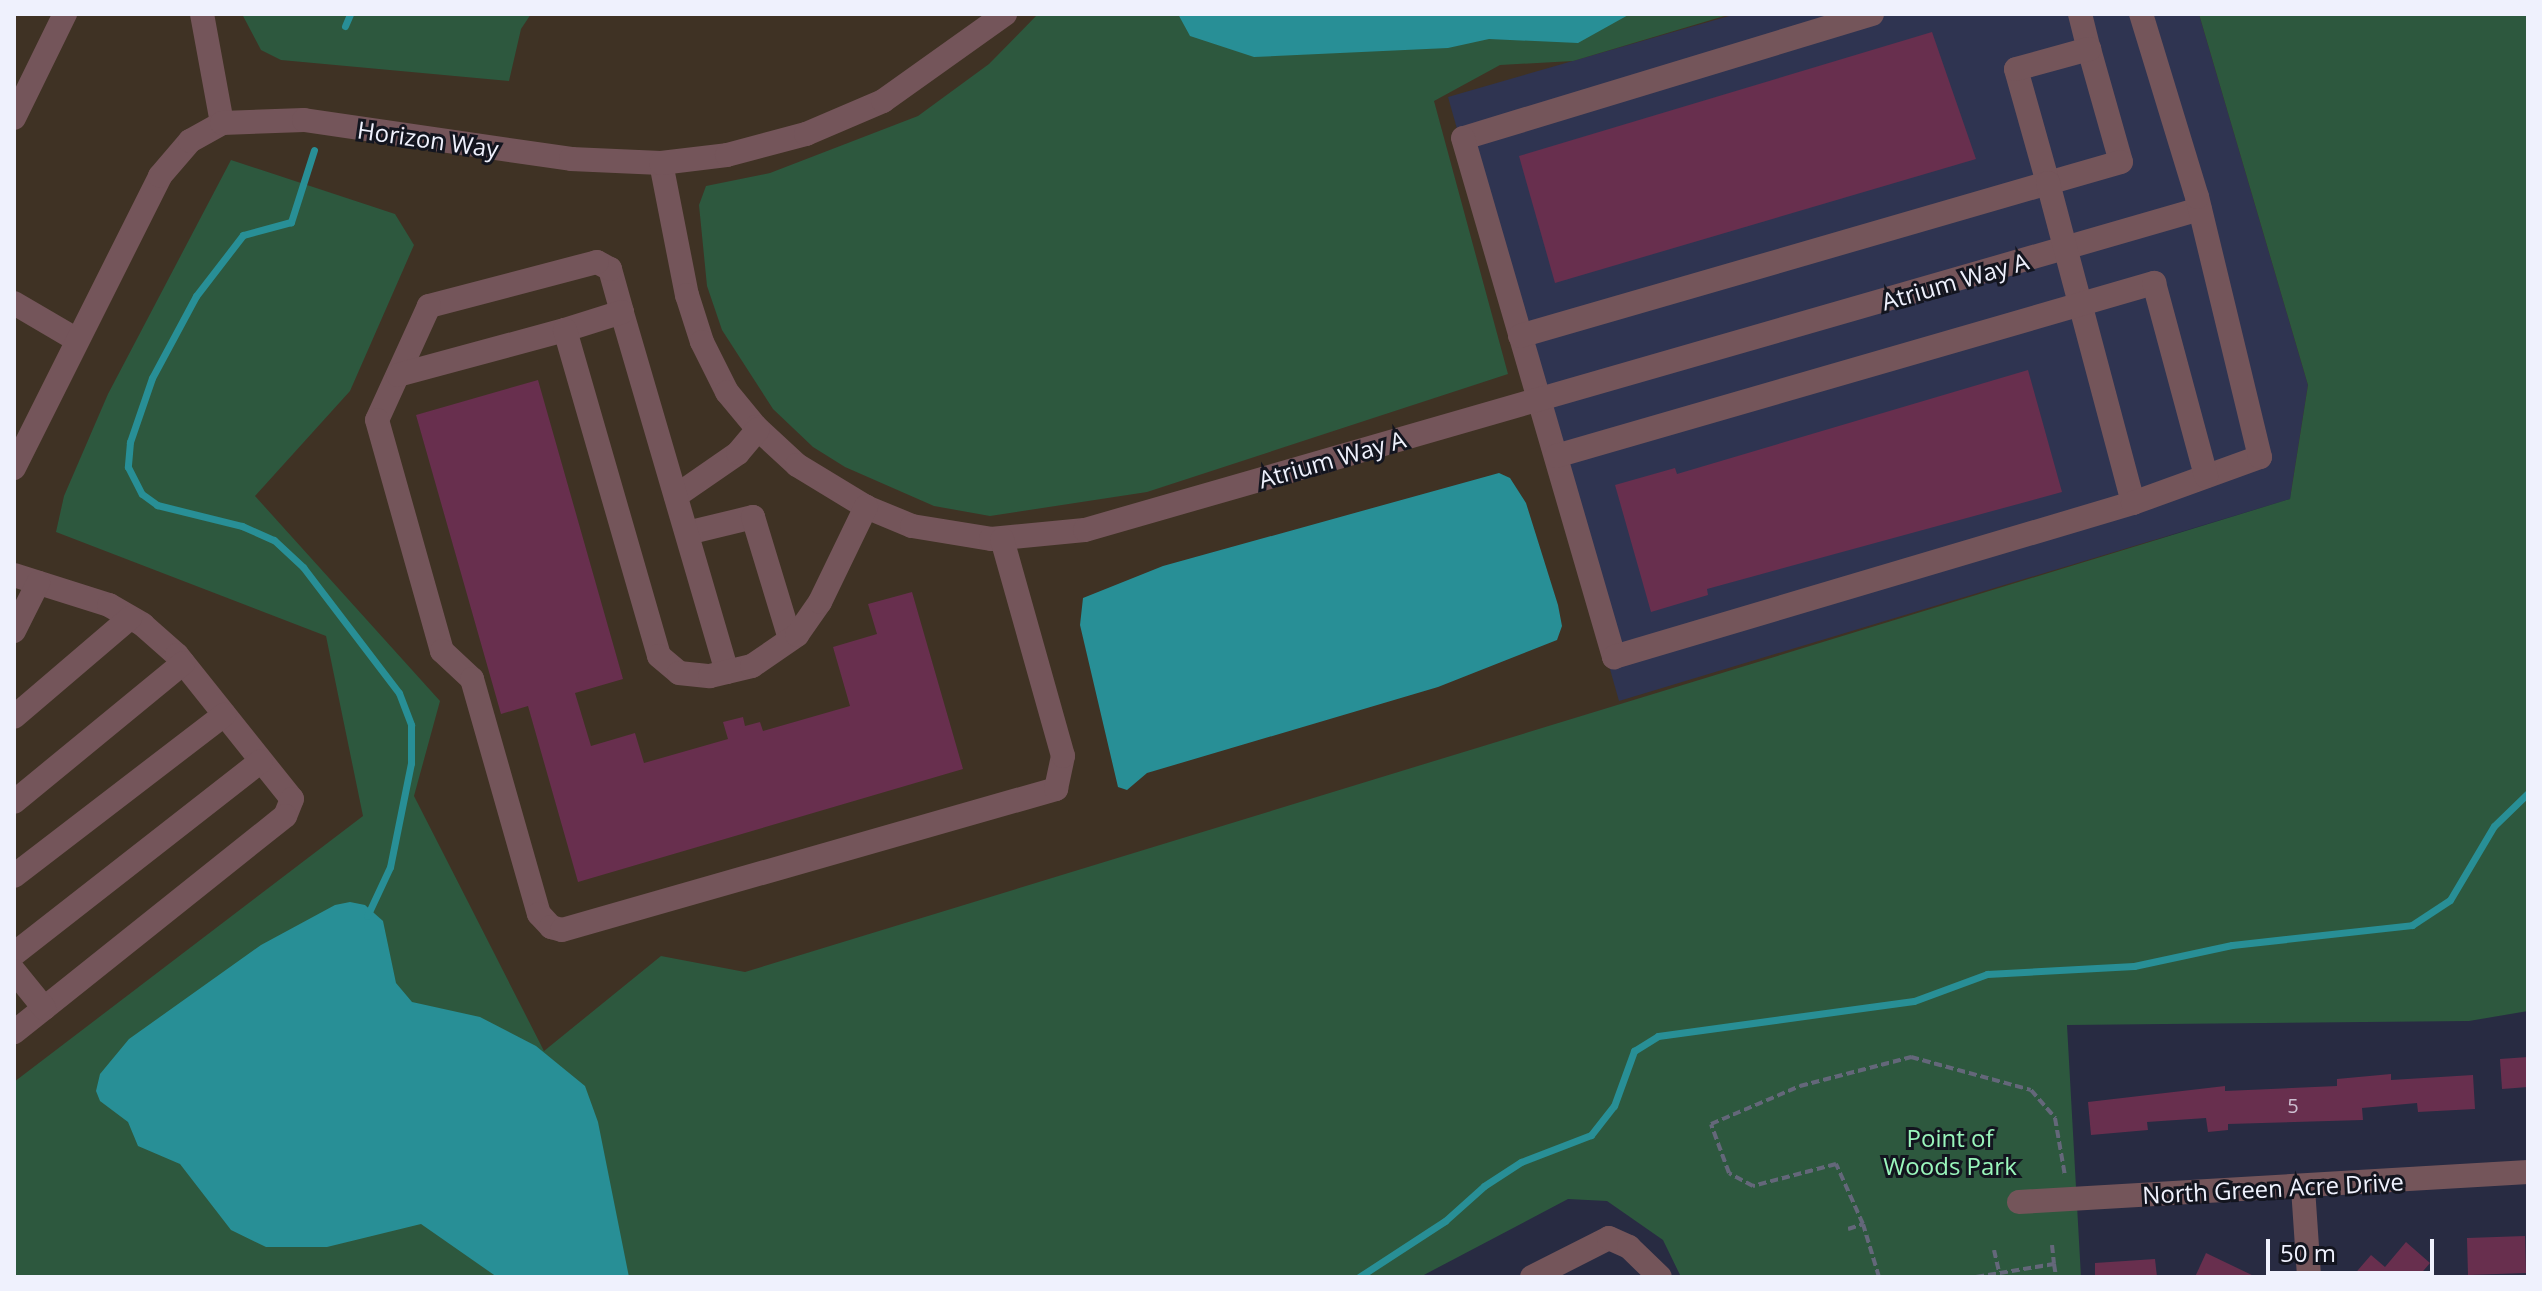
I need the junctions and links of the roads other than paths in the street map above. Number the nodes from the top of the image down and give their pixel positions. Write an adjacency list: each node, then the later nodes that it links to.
1 (65, 14): 8 (street)
2 (202, 14): 9 (street)
3 (1005, 14): 10 (street, Horizon Way)
4 (1872, 14): 18 (street)
5 (2080, 14): 7 (street)
6 (2141, 14): 12 (street)
7 (2089, 49): 11 (street); 11 (street)
8 (14, 118)
9 (222, 123): 10 (street, Horizon Way); 19 (street, Horizon Way)
10 (661, 163): 22 (street, Atrium Way A)
11 (2048, 183): 13 (street); 18 (street)
12 (2200, 209): 13 (street, Atrium Way A); 25 (street)
13 (2064, 250): 15 (street); 21 (street, Atrium Way A)
14 (14, 303): 19 (street)
15 (2079, 304): 23 (street); 25 (street); 27 (street)
16 (622, 312): 17 (street); 20 (street); 26 (street)
17 (565, 330): 20 (street); 37 (street)
18 (1520, 336): 21 (street)
19 (77, 340): 24 (street, Horizon Way)
20 (398, 375): 30 (street)
21 (1539, 399): 23 (street); 30 (street, Atrium Way A)
22 (758, 429): 26 (street); 28 (street, Atrium Way A)
23 (1556, 456): 27 (street)
24 (14, 468)
25 (2206, 476): 27 (street)
26 (676, 496): 29 (street)
27 (2133, 503)
28 (866, 507): 30 (street, Atrium Way A); 35 (street)
29 (687, 533): 35 (street); 37 (street)
30 (1002, 539)
31 (14, 575): 32 (street)
32 (38, 583): 33 (street); 34 (street)
33 (130, 618): 36 (street); 39 (street)
34 (14, 631)
35 (790, 639): 37 (street)
36 (183, 663): 38 (street); 41 (street)
37 (727, 672)
38 (224, 715): 40 (street); 42 (street)
39 (14, 717)
40 (261, 761): 43 (street); 45 (street)
41 (14, 802)
42 (14, 876)
43 (14, 954)
44 (14, 971): 45 (street)
45 (44, 1008): 46 (street)
46 (14, 1032)
47 (2528, 1172): 48 (street, North Green Acre Drive)
48 (2303, 1188): 49 (street, North Green Acre Drive); 52 (street)
49 (2019, 1202)
50 (1532, 1277): 51 (street)
51 (1660, 1277)
52 (2309, 1277)

